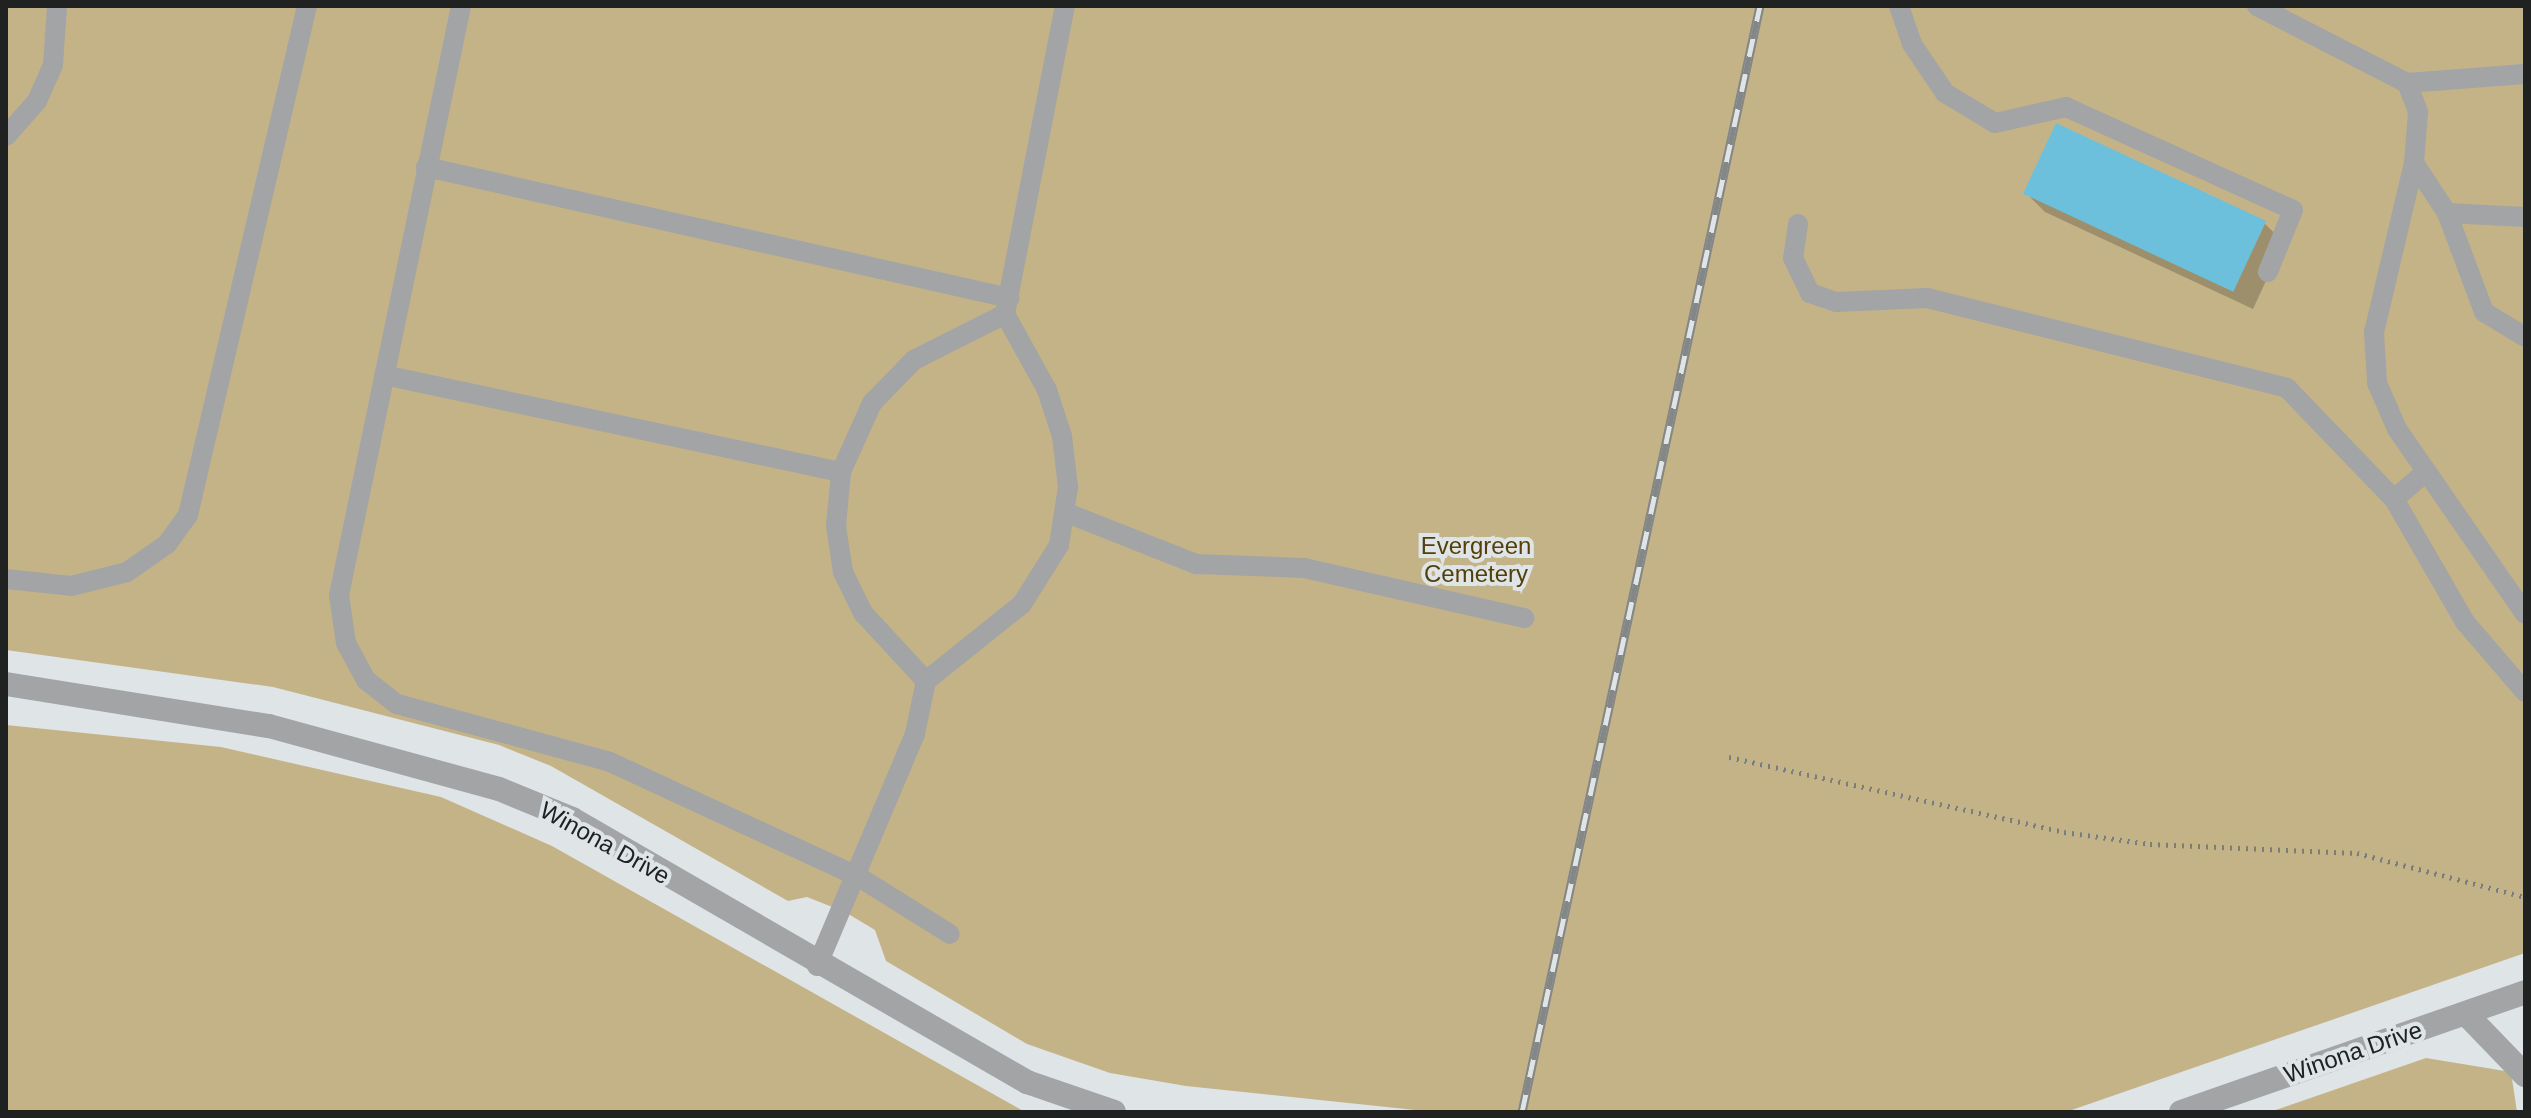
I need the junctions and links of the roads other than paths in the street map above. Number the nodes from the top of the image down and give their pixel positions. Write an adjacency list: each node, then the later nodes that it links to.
1 (57, 6): 9 (lane)
2 (307, 6): 23 (lane)
3 (461, 6): 11 (lane)
4 (1065, 6): 16 (lane)
5 (1899, 6): 15 (lane)
6 (2257, 6): 8 (lane)
7 (2525, 74): 8 (lane)
8 (2407, 83): 10 (lane)
9 (6, 136)
10 (2414, 163): 12 (lane); 20 (lane)
11 (426, 167): 16 (lane); 18 (lane)
12 (2447, 213): 13 (lane); 17 (lane)
13 (2525, 217)
14 (1798, 224): 21 (lane)
15 (2268, 272)
16 (1007, 306): 19 (lane); 22 (lane)
17 (2525, 337)
18 (384, 375): 19 (lane); 29 (lane)
19 (841, 472): 26 (lane)
20 (2426, 472): 21 (lane); 24 (lane)
21 (2394, 499): 28 (lane)
22 (1067, 513): 25 (lane); 26 (lane)
23 (6, 579)
24 (2525, 614)
25 (1524, 618)
26 (926, 681): 29 (lane)
27 (6, 684): 31 (street, Winona Drive)
28 (2525, 692)
29 (859, 877): 30 (lane); 31 (lane)
30 (950, 934)
31 (817, 966): 35 (street, Winona Drive)
32 (2525, 992): 33 (street, Winona Drive)
33 (2466, 1014): 34 (street); 36 (street, Winona Drive)
34 (2525, 1075)
35 (1114, 1112)
36 (2181, 1112)

